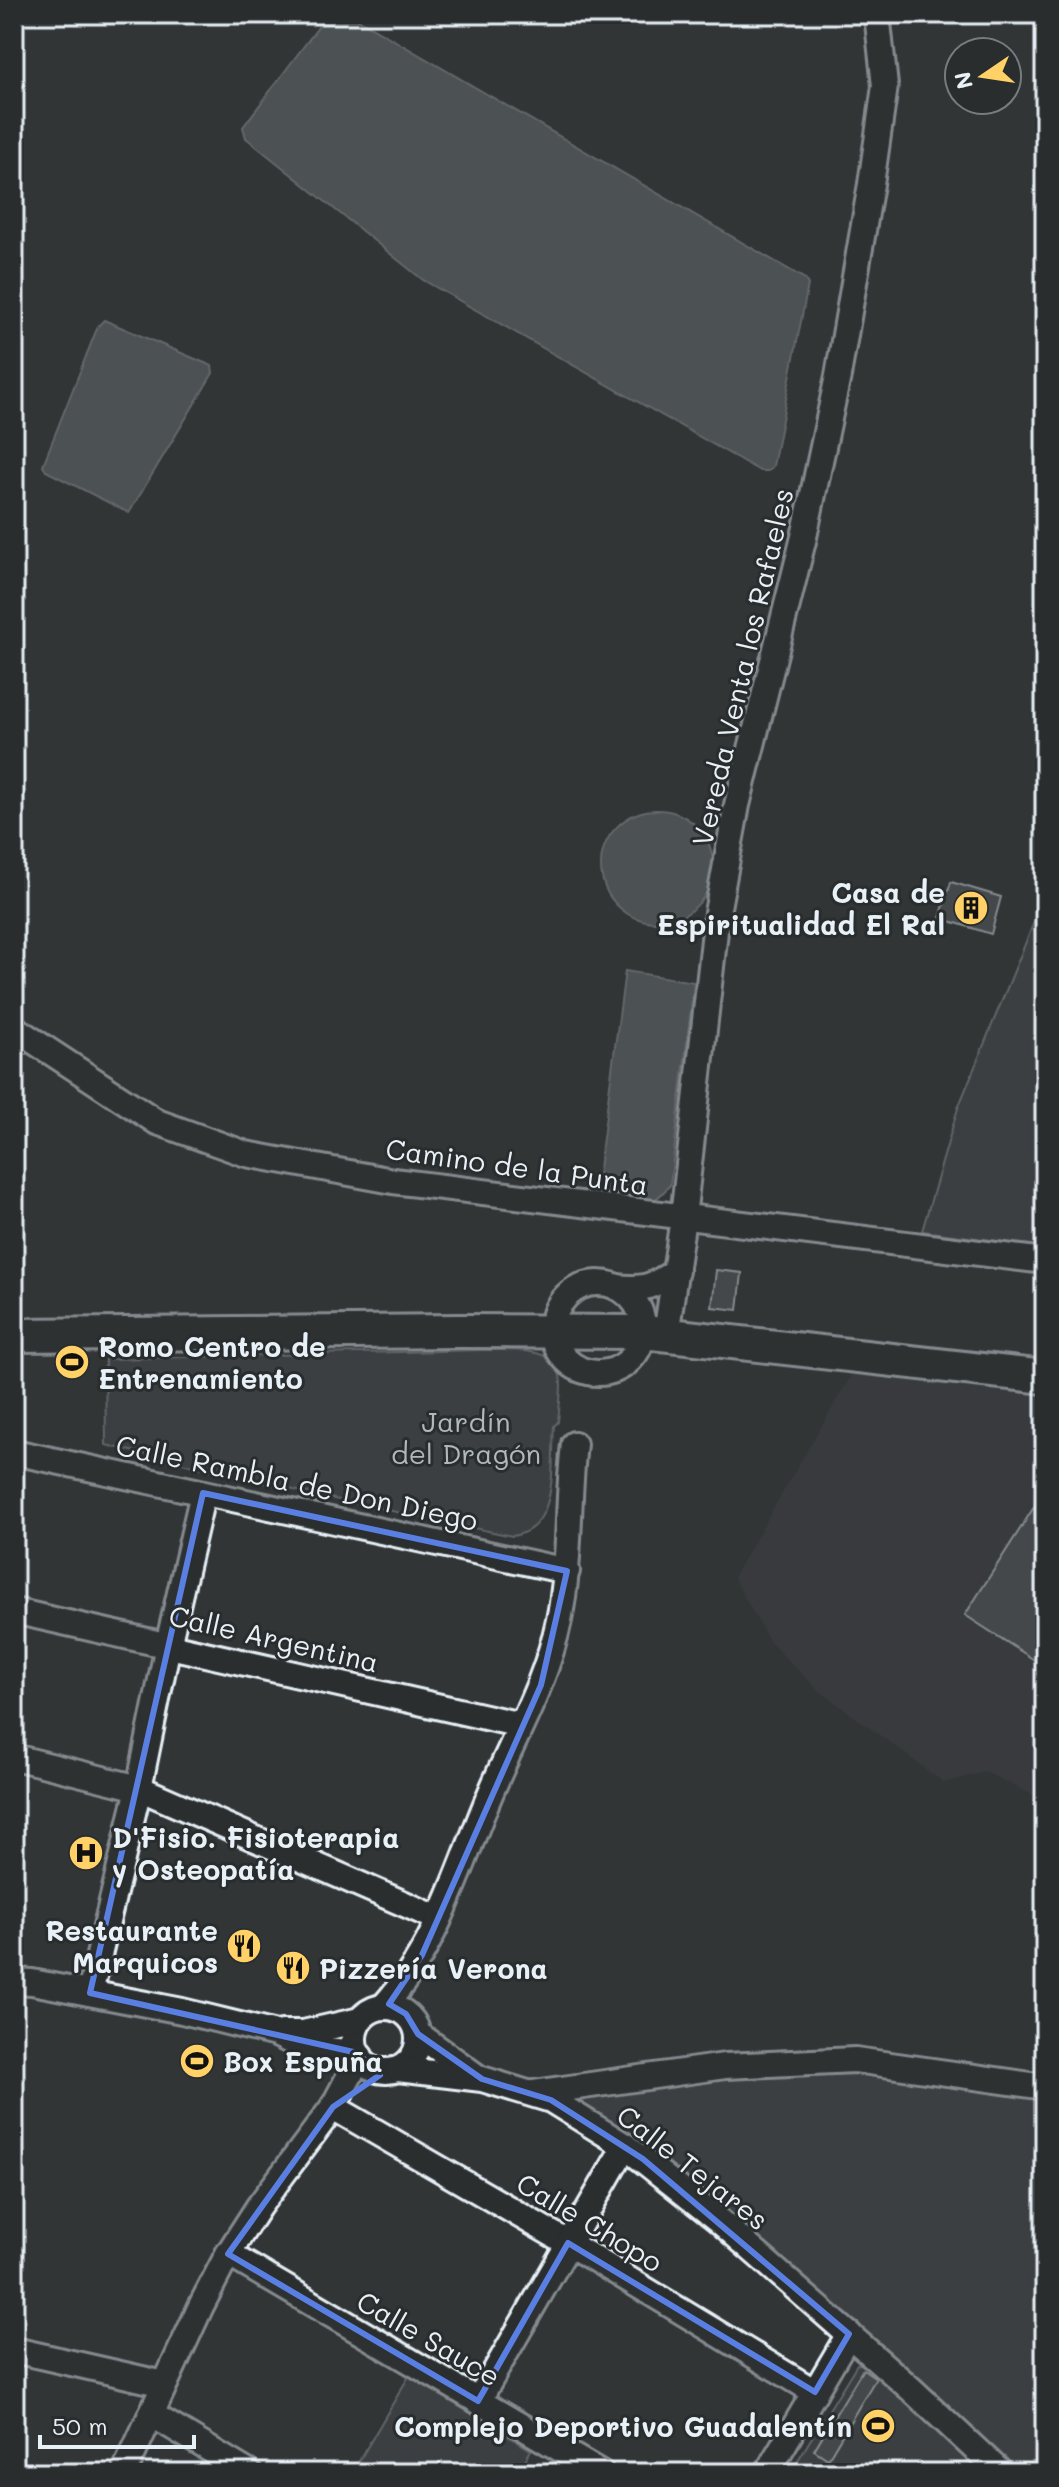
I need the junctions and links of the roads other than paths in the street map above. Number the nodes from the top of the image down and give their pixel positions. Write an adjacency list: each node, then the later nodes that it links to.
1 (877, 14): 3 (street, Vereda Venta los Rafaeles)
2 (14, 1028): 3 (street, Camino de la Punta)
3 (683, 1218): 4 (street, Camino de la Punta); 5 (street, Vereda Venta los Rafaeles)
4 (1045, 1261)
5 (676, 1271): 6 (street); 8 (street, Vereda Venta los Rafaeles)
6 (616, 1287): 7 (street); 8 (street)
7 (553, 1330): 8 (main road); 9 (main road)
8 (654, 1334): 10 (main road)
9 (14, 1335)
10 (1045, 1377)
11 (574, 1444): 14 (street)
12 (14, 1452): 13 (street, Calle Rambla de Don Diego)
13 (203, 1493): 14 (street, Calle Rambla de Don Diego); 16 (street)
14 (567, 1571): 17 (street)
15 (14, 1611): 16 (street, Calle Argentina)
16 (168, 1645): 17 (street, Calle Argentina); 19 (street)
17 (521, 1725): 20 (street)
18 (14, 1757): 19 (street)
19 (139, 1788): 20 (street); 23 (street)
20 (439, 1919): 21 (street)
21 (422, 1955): 24 (street); 26 (street)
22 (14, 1981): 23 (street)
23 (90, 1993): 27 (street)
24 (383, 2007): 25 (street); 26 (street)
25 (360, 2020): 27 (street); 29 (street)
26 (417, 2030): 30 (street); 31 (street, Calle Tejares)
27 (276, 2034): 28 (street)
28 (316, 2049): 29 (street); 34 (street)
29 (358, 2054): 30 (street); 34 (street)
30 (392, 2070): 31 (street, Calle Tejares); 34 (street)
31 (482, 2079): 33 (street, Calle Tejares)
32 (1045, 2087): 33 (street)
33 (531, 2094): 35 (street, Calle Tejares)
34 (335, 2103): 36 (street, Calle Chopo); 37 (street)
35 (625, 2146): 36 (street); 38 (street, Calle Tejares)
36 (568, 2243): 41 (street, Calle Chopo); 42 (street)
37 (228, 2254): 40 (street); 42 (street, Calle Sauce)
38 (849, 2334): 41 (street); 48 (street, Calle Tejares)
39 (14, 2350): 40 (street)
40 (164, 2384): 43 (street)
41 (815, 2392): 47 (street)
42 (478, 2401): 46 (street, Calle Sauce)
43 (151, 2414): 44 (street); 45 (street)
44 (124, 2473)
45 (249, 2473)
46 (601, 2473)
47 (767, 2473)
48 (1001, 2473)

